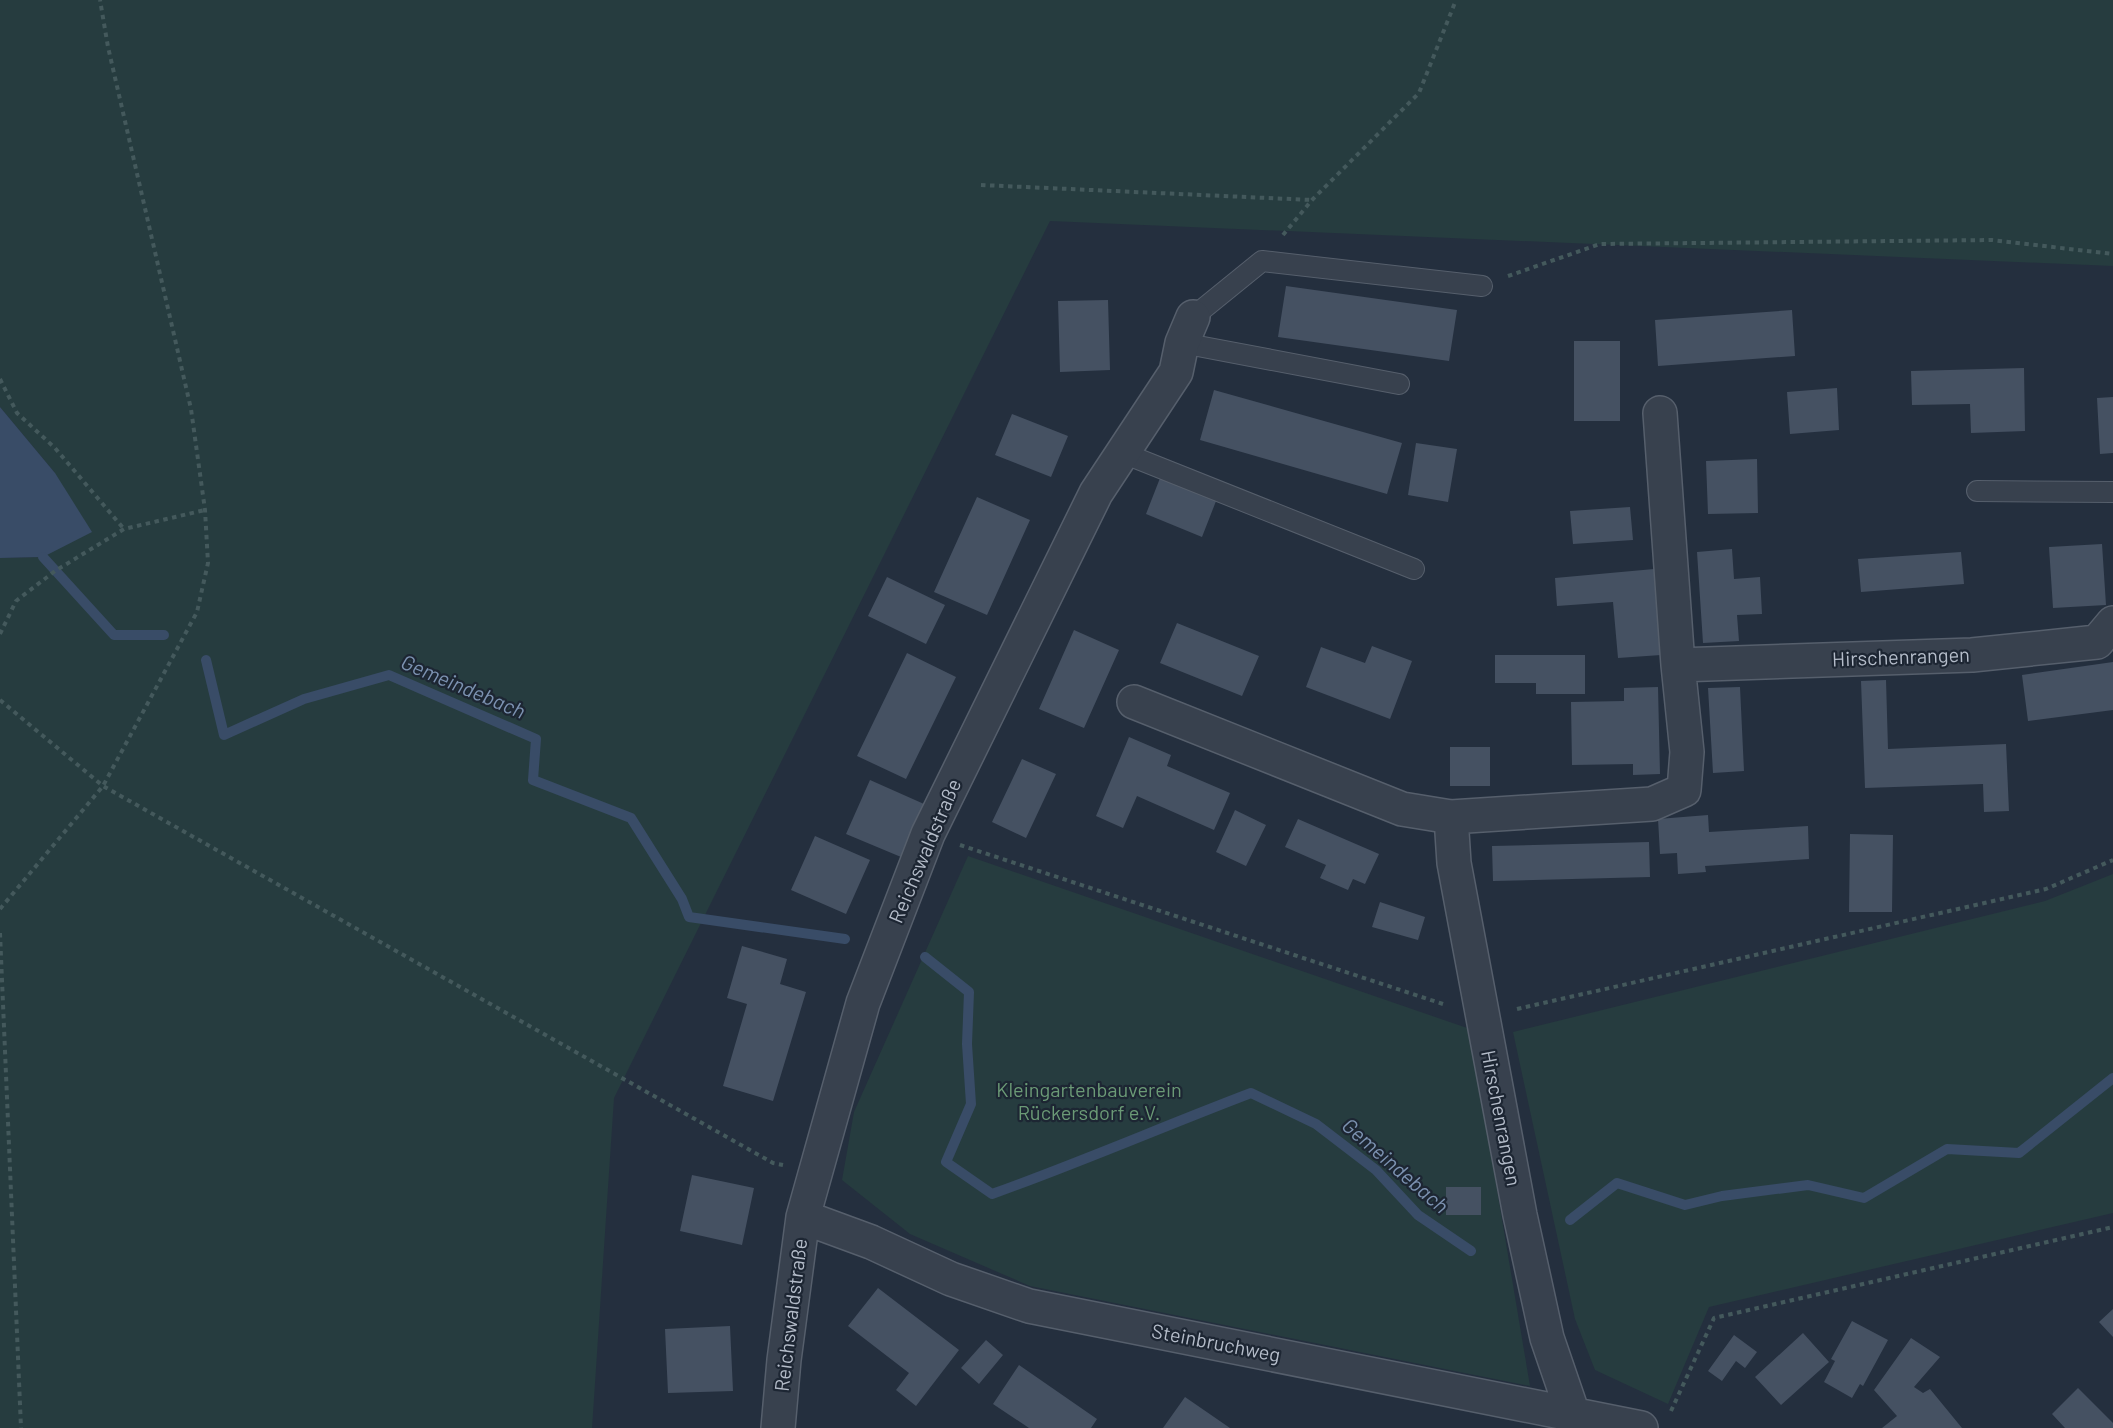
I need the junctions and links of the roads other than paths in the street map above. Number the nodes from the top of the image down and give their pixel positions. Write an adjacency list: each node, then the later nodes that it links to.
1 (1482, 286): 2 (lane)
2 (1187, 330): 3 (lane); 5 (street, Reichswaldstraße)
3 (1399, 384)
4 (1660, 413): 10 (street)
5 (1123, 453): 8 (lane); 13 (street, Reichswaldstraße)
6 (1977, 491): 7 (lane)
7 (2113, 492)
8 (1414, 569)
9 (2113, 623): 10 (street, Hirschenrangen)
10 (1678, 665): 12 (street)
11 (1134, 702): 12 (street)
12 (1451, 817): 14 (street, Hirschenrangen)
13 (803, 1216): 14 (street, Steinbruchweg); 16 (street, Reichswaldstraße)
14 (1573, 1414): 15 (street, Steinbruchweg)
15 (1654, 1423)
16 (778, 1428)

